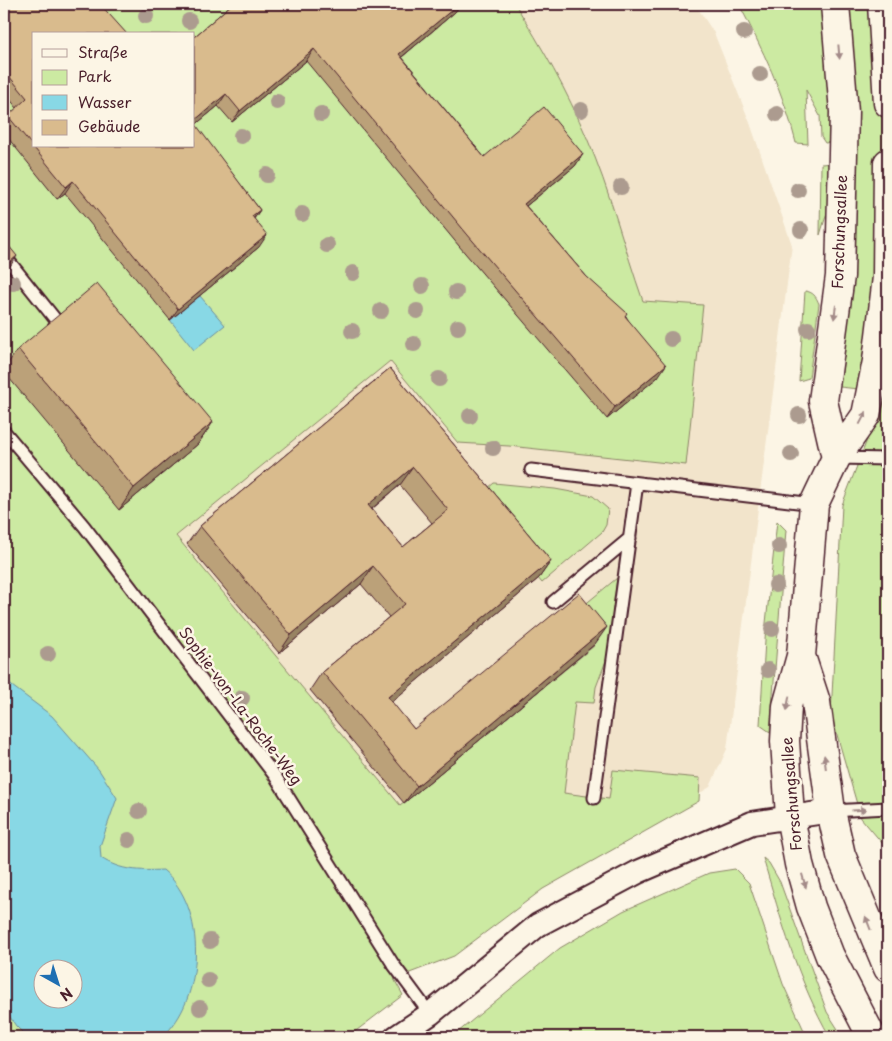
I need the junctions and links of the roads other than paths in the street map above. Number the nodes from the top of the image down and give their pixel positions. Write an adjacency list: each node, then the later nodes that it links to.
1 (835, 4): 8 (street, Forschungsallee, one-way to 8)
2 (882, 4): 3 (street)
3 (888, 103)
4 (888, 163): 8 (street, Forschungsallee, one-way to 4)
5 (4, 255): 6 (lane)
6 (55, 319)
7 (4, 431): 21 (lane, Sophie-von-La-Roche-Weg)
8 (836, 458): 9 (lane); 12 (street, Forschungsallee)
9 (888, 459)
10 (530, 470): 11 (lane)
11 (638, 483): 12 (lane); 13 (lane)
12 (814, 504): 15 (street, Forschungsallee)
13 (630, 538): 14 (lane); 16 (lane)
14 (552, 602)
15 (801, 656): 18 (street, Forschungsallee, one-way to 15); 19 (street, Forschungsallee, one-way to 19)
16 (594, 798)
17 (888, 808): 18 (lane, one-way to 17)
18 (830, 811): 19 (street); 20 (street, Forschungsallee, one-way to 18)
19 (790, 816): 21 (street); 23 (street, Forschungsallee, one-way to 23)
20 (888, 968)
21 (430, 1014): 22 (street)
22 (396, 1037)
23 (872, 1037)

